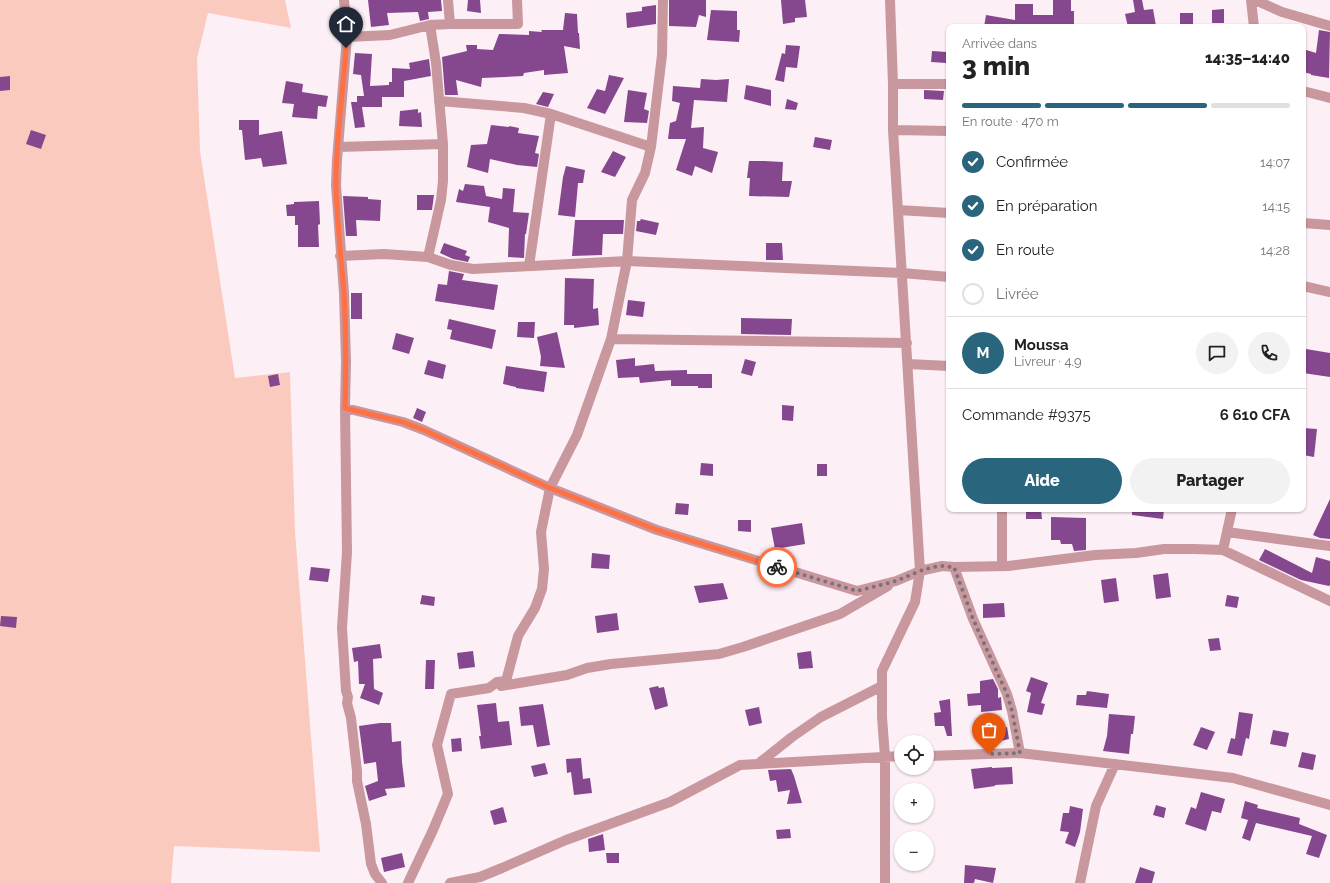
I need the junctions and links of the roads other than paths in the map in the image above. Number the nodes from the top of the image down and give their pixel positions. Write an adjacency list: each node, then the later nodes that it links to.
1 (344, 0): 12 (street)
2 (448, 0): 8 (street)
3 (518, 0): 8 (street)
4 (664, 0): 23 (street)
5 (890, 0): 13 (street)
6 (1252, 0): 9 (street)
7 (1255, 0): 11 (street)
8 (450, 24): 10 (street)
9 (1254, 24)
10 (430, 25): 12 (street); 17 (street)
11 (1330, 26)
12 (347, 37): 22 (street)
13 (893, 84): 14 (street); 19 (street)
14 (946, 84)
15 (1306, 92): 16 (street)
16 (1330, 98)
17 (439, 101): 18 (street); 21 (street)
18 (551, 114): 23 (street); 31 (street)
19 (893, 130): 20 (street); 24 (street)
20 (946, 131)
21 (442, 144): 22 (street); 29 (street)
22 (338, 147): 28 (street)
23 (651, 147): 30 (street)
24 (898, 210): 25 (street); 32 (street)
25 (946, 213)
26 (1306, 223): 27 (street)
27 (1330, 225)
28 (340, 256): 29 (street); 40 (street)
29 (428, 257): 31 (street)
30 (626, 261): 31 (street); 32 (street); 36 (street)
31 (529, 266)
32 (902, 273): 33 (street); 37 (street)
33 (946, 277)
34 (1306, 287): 35 (street)
35 (1330, 292)
36 (611, 339): 37 (street); 41 (street)
37 (907, 343): 38 (street)
38 (908, 364): 39 (street); 49 (street)
39 (946, 366)
40 (345, 408): 41 (street); 61 (street)
41 (550, 488): 50 (street); 53 (street)
42 (1002, 512): 47 (street)
43 (1231, 512): 44 (street)
44 (1227, 532): 45 (street); 46 (street)
45 (1330, 546)
46 (1223, 550): 47 (street); 51 (street)
47 (1002, 566): 48 (street)
48 (954, 567): 49 (street); 54 (street)
49 (920, 571): 50 (street); 52 (street)
50 (896, 581): 53 (street)
51 (1330, 601)
52 (882, 686): 57 (street); 58 (street)
53 (489, 688): 62 (street)
54 (1020, 753): 56 (street); 59 (street)
55 (894, 756): 57 (street)
56 (934, 756)
57 (885, 757): 58 (street); 64 (street)
58 (758, 764): 63 (street)
59 (1115, 764): 60 (street); 65 (street)
60 (1330, 805)
61 (382, 883)
62 (408, 883)
63 (450, 883)
64 (885, 883)
65 (1080, 883)

